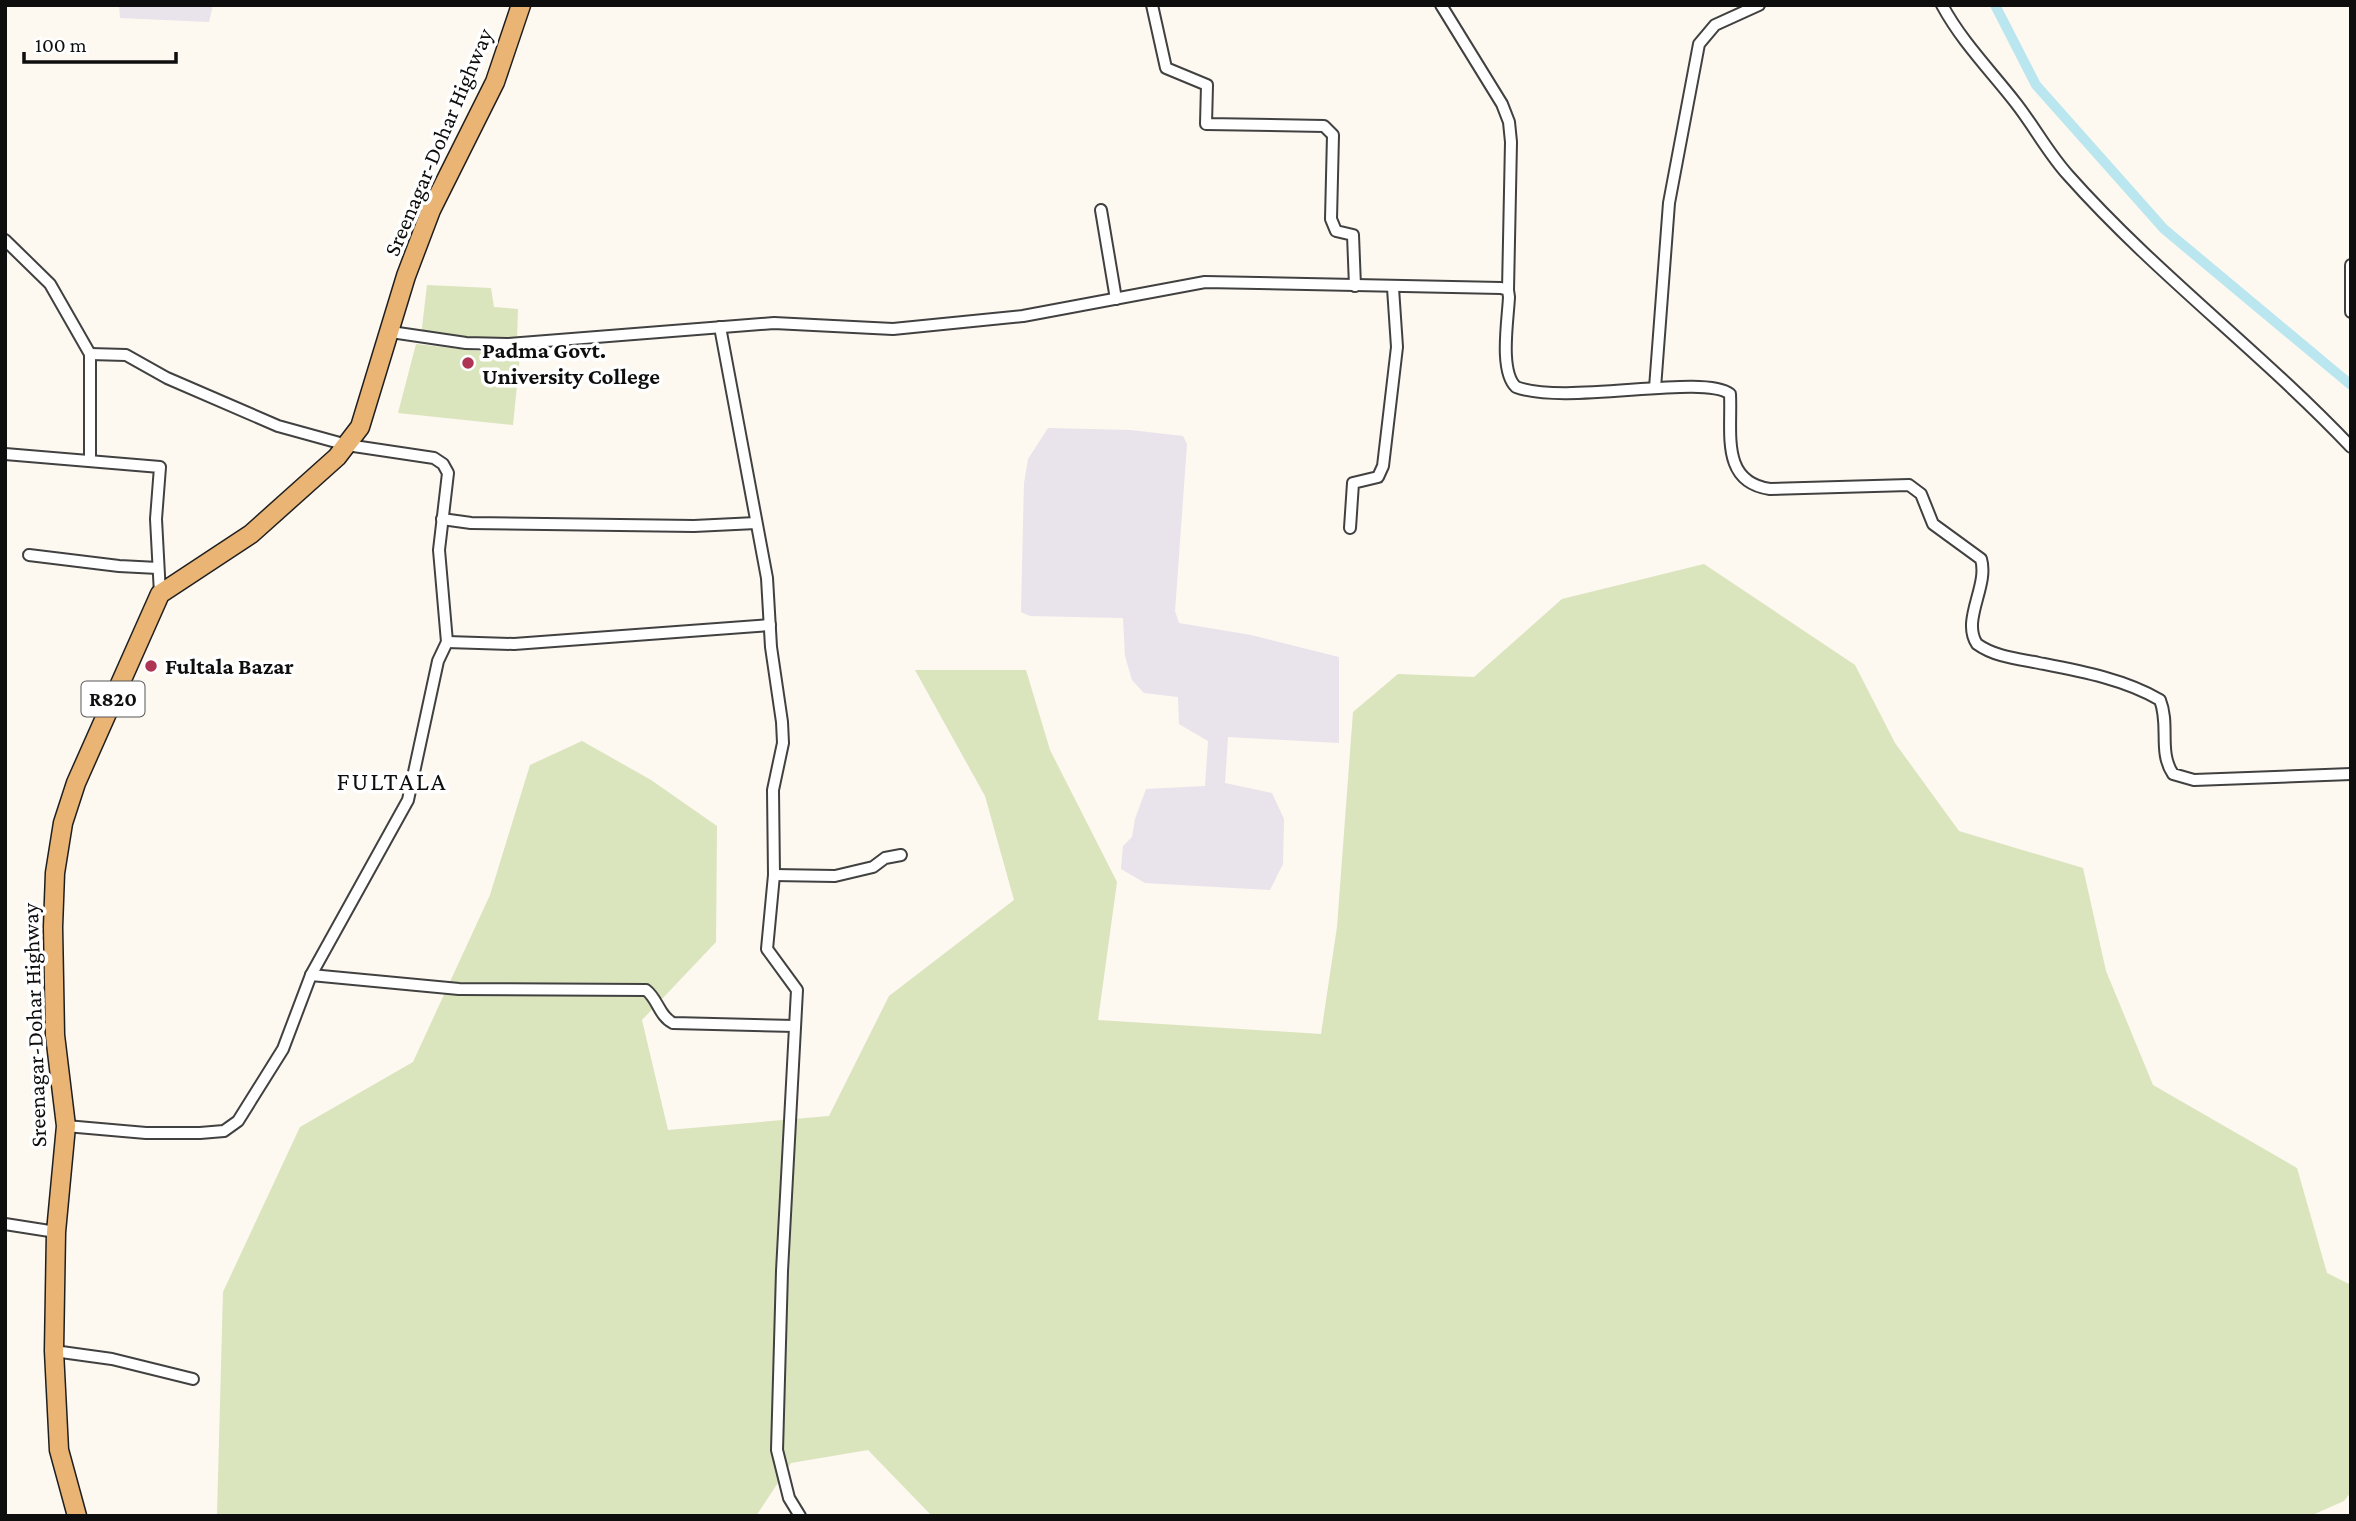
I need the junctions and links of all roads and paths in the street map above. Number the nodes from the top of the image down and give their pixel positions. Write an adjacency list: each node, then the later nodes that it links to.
1 (521, 5): 15 (main road, Sreenagar-Dohar Highway)
2 (1152, 5): 9 (street)
3 (1441, 5): 11 (street)
4 (1759, 5): 17 (street)
5 (1942, 5): 19 (street)
6 (1101, 210): 12 (street)
7 (5, 240): 16 (street)
8 (2351, 265): 13 (street)
9 (1355, 286): 10 (street); 12 (street)
10 (1393, 288): 11 (street); 24 (street)
11 (1508, 290): 17 (street)
12 (1116, 299): 14 (street)
13 (2351, 312)
14 (720, 327): 15 (street); 23 (street)
15 (391, 332): 18 (main road, Sreenagar-Dohar Highway)
16 (90, 354): 18 (street); 21 (street)
17 (1655, 388): 30 (street)
18 (347, 445): 22 (street); 27 (main road, Sreenagar-Dohar Highway)
19 (2351, 447)
20 (5, 454): 21 (street)
21 (90, 460): 26 (street)
22 (442, 519): 23 (street); 29 (street)
23 (756, 523): 28 (street)
24 (1350, 528)
25 (29, 555): 26 (street)
26 (158, 568): 27 (street)
27 (160, 594): 35 (main road, Sreenagar-Dohar Highway / R820)
28 (770, 625): 29 (street); 32 (street)
29 (447, 642): 33 (street)
30 (2351, 774)
31 (901, 855): 32 (street)
32 (774, 875): 34 (street)
33 (312, 975): 34 (street); 35 (street)
34 (796, 1026): 41 (street)
35 (66, 1126): 37 (main road, Sreenagar-Dohar Highway / R820)
36 (5, 1224): 37 (street)
37 (56, 1232): 38 (main road, Sreenagar-Dohar Highway / R820)
38 (54, 1351): 39 (street); 40 (main road, Sreenagar-Dohar Highway / R820)
39 (193, 1380)
40 (77, 1516)
41 (800, 1516)

